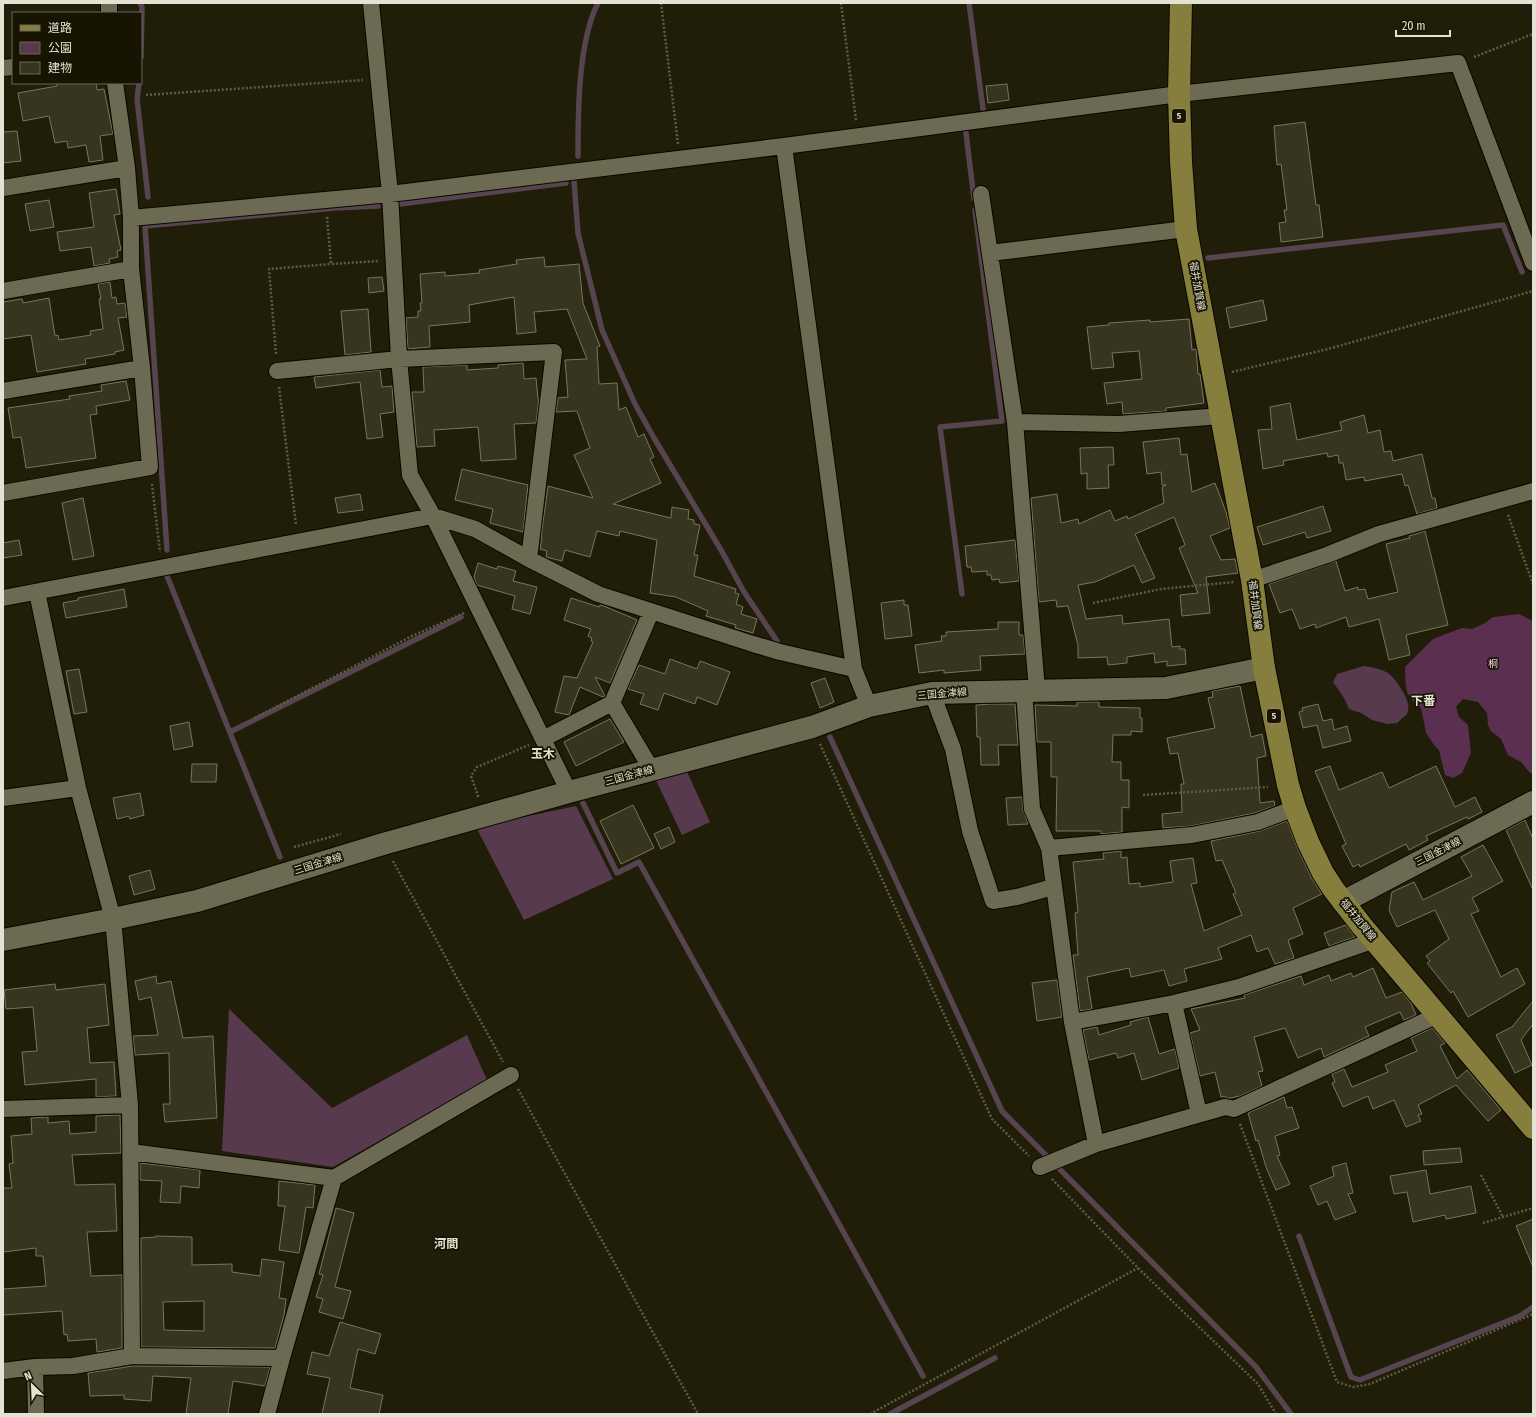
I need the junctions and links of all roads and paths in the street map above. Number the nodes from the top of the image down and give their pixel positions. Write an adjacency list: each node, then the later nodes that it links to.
1 (371, 3): 16 (street)
2 (661, 3): 12 (path)
3 (841, 3): 11 (path)
4 (1180, 3): 9 (main road, 福井加賀線 / 5)
5 (1533, 34): 6 (path)
6 (1458, 63): 9 (street); 23 (street)
7 (366, 80): 10 (path)
8 (115, 84): 14 (street)
9 (1179, 94): 13 (street); 20 (main road, 福井加賀線 / 5)
10 (146, 95)
11 (856, 120)
12 (678, 144)
13 (784, 146): 16 (street); 48 (street)
14 (127, 168): 15 (street); 19 (street)
15 (3, 188)
16 (390, 194): 18 (street); 22 (street)
17 (981, 194): 21 (street)
18 (326, 200): 19 (street); 22 (path)
19 (130, 218): 24 (street)
20 (1186, 229): 21 (street); 30 (main road, 福井加賀線 / 5)
21 (990, 253): 33 (street)
22 (393, 260): 27 (street)
23 (1533, 263)
24 (131, 269): 25 (street); 28 (street)
25 (3, 291)
26 (1533, 291): 30 (path)
27 (399, 359): 29 (street); 38 (street); 39 (street)
28 (142, 368): 31 (street); 34 (street)
29 (277, 370)
30 (1213, 377): 32 (main road, 福井加賀線 / 5)
31 (3, 392)
32 (1221, 416): 33 (street); 41 (main road, 福井加賀線 / 5)
33 (1015, 422): 50 (street)
34 (150, 467): 36 (street); 40 (path)
35 (1533, 491): 37 (street)
36 (3, 493)
37 (1502, 501): 41 (street); 42 (path)
38 (433, 516): 39 (street); 40 (street); 46 (street)
39 (529, 559): 47 (street)
40 (162, 568): 43 (street)
41 (1246, 581): 45 (path); 49 (main road, 福井加賀線 / 5)
42 (1533, 584)
43 (37, 592): 44 (street); 59 (street)
44 (3, 598)
45 (1093, 603)
46 (477, 607): 54 (path); 56 (street)
47 (651, 612): 48 (street); 52 (street)
48 (854, 668): 53 (street)
49 (1264, 668): 50 (main road, 三国金津線); 58 (main road, 福井加賀線 / 5)
50 (1031, 690): 51 (main road, 三国金津線); 69 (street)
51 (932, 693): 53 (main road, 三国金津線); 70 (street)
52 (612, 703): 56 (street); 57 (street)
53 (869, 706): 55 (main road, 三国金津線)
54 (255, 718)
55 (812, 727): 57 (main road, 三国金津線); 86 (path)
56 (543, 739): 60 (street); 63 (path)
57 (652, 770): 60 (main road, 三国金津線)
58 (1288, 785): 61 (path); 65 (main road, 福井加賀線 / 5)
59 (78, 788): 62 (street); 72 (street)
60 (570, 792): 67 (main road, 三国金津線)
61 (1143, 795)
62 (3, 798)
63 (471, 798)
64 (1533, 802): 71 (main road, 三国金津線)
65 (1295, 808): 69 (street); 71 (main road, 福井加賀線 / 5)
66 (348, 832): 68 (path)
67 (383, 844): 72 (main road, 三国金津線); 78 (path)
68 (294, 847)
69 (1049, 848): 70 (street)
70 (1053, 887): 77 (street)
71 (1343, 902): 74 (main road, 福井加賀線 / 5)
72 (113, 919): 73 (main road, 三国金津線); 79 (street)
73 (3, 940)
74 (1375, 940): 75 (street); 76 (main road, 福井加賀線 / 5)
75 (1174, 1003): 77 (street); 82 (street)
76 (1438, 1015): 81 (street); 83 (main road, 福井加賀線 / 5)
77 (1072, 1022): 84 (street)
78 (511, 1076): 88 (street); 100 (path)
79 (130, 1104): 80 (street); 85 (street)
80 (3, 1109)
81 (1234, 1109): 82 (street); 93 (path)
82 (1199, 1114): 84 (street)
83 (1533, 1128)
84 (1096, 1144): 86 (street)
85 (131, 1152): 88 (street); 94 (street)
86 (1040, 1167): 92 (path)
87 (1481, 1175): 90 (path)
88 (334, 1178): 95 (street)
89 (1533, 1208): 90 (path)
90 (1503, 1217): 91 (path)
91 (1483, 1223)
92 (1138, 1268): 101 (path); 102 (path)
93 (1533, 1314)
94 (132, 1356): 95 (street); 96 (street)
95 (282, 1358): 99 (street)
96 (35, 1367): 97 (street); 98 (street)
97 (3, 1371)
98 (36, 1414)
99 (267, 1414)
100 (698, 1414)
101 (870, 1414)
102 (1276, 1414)

